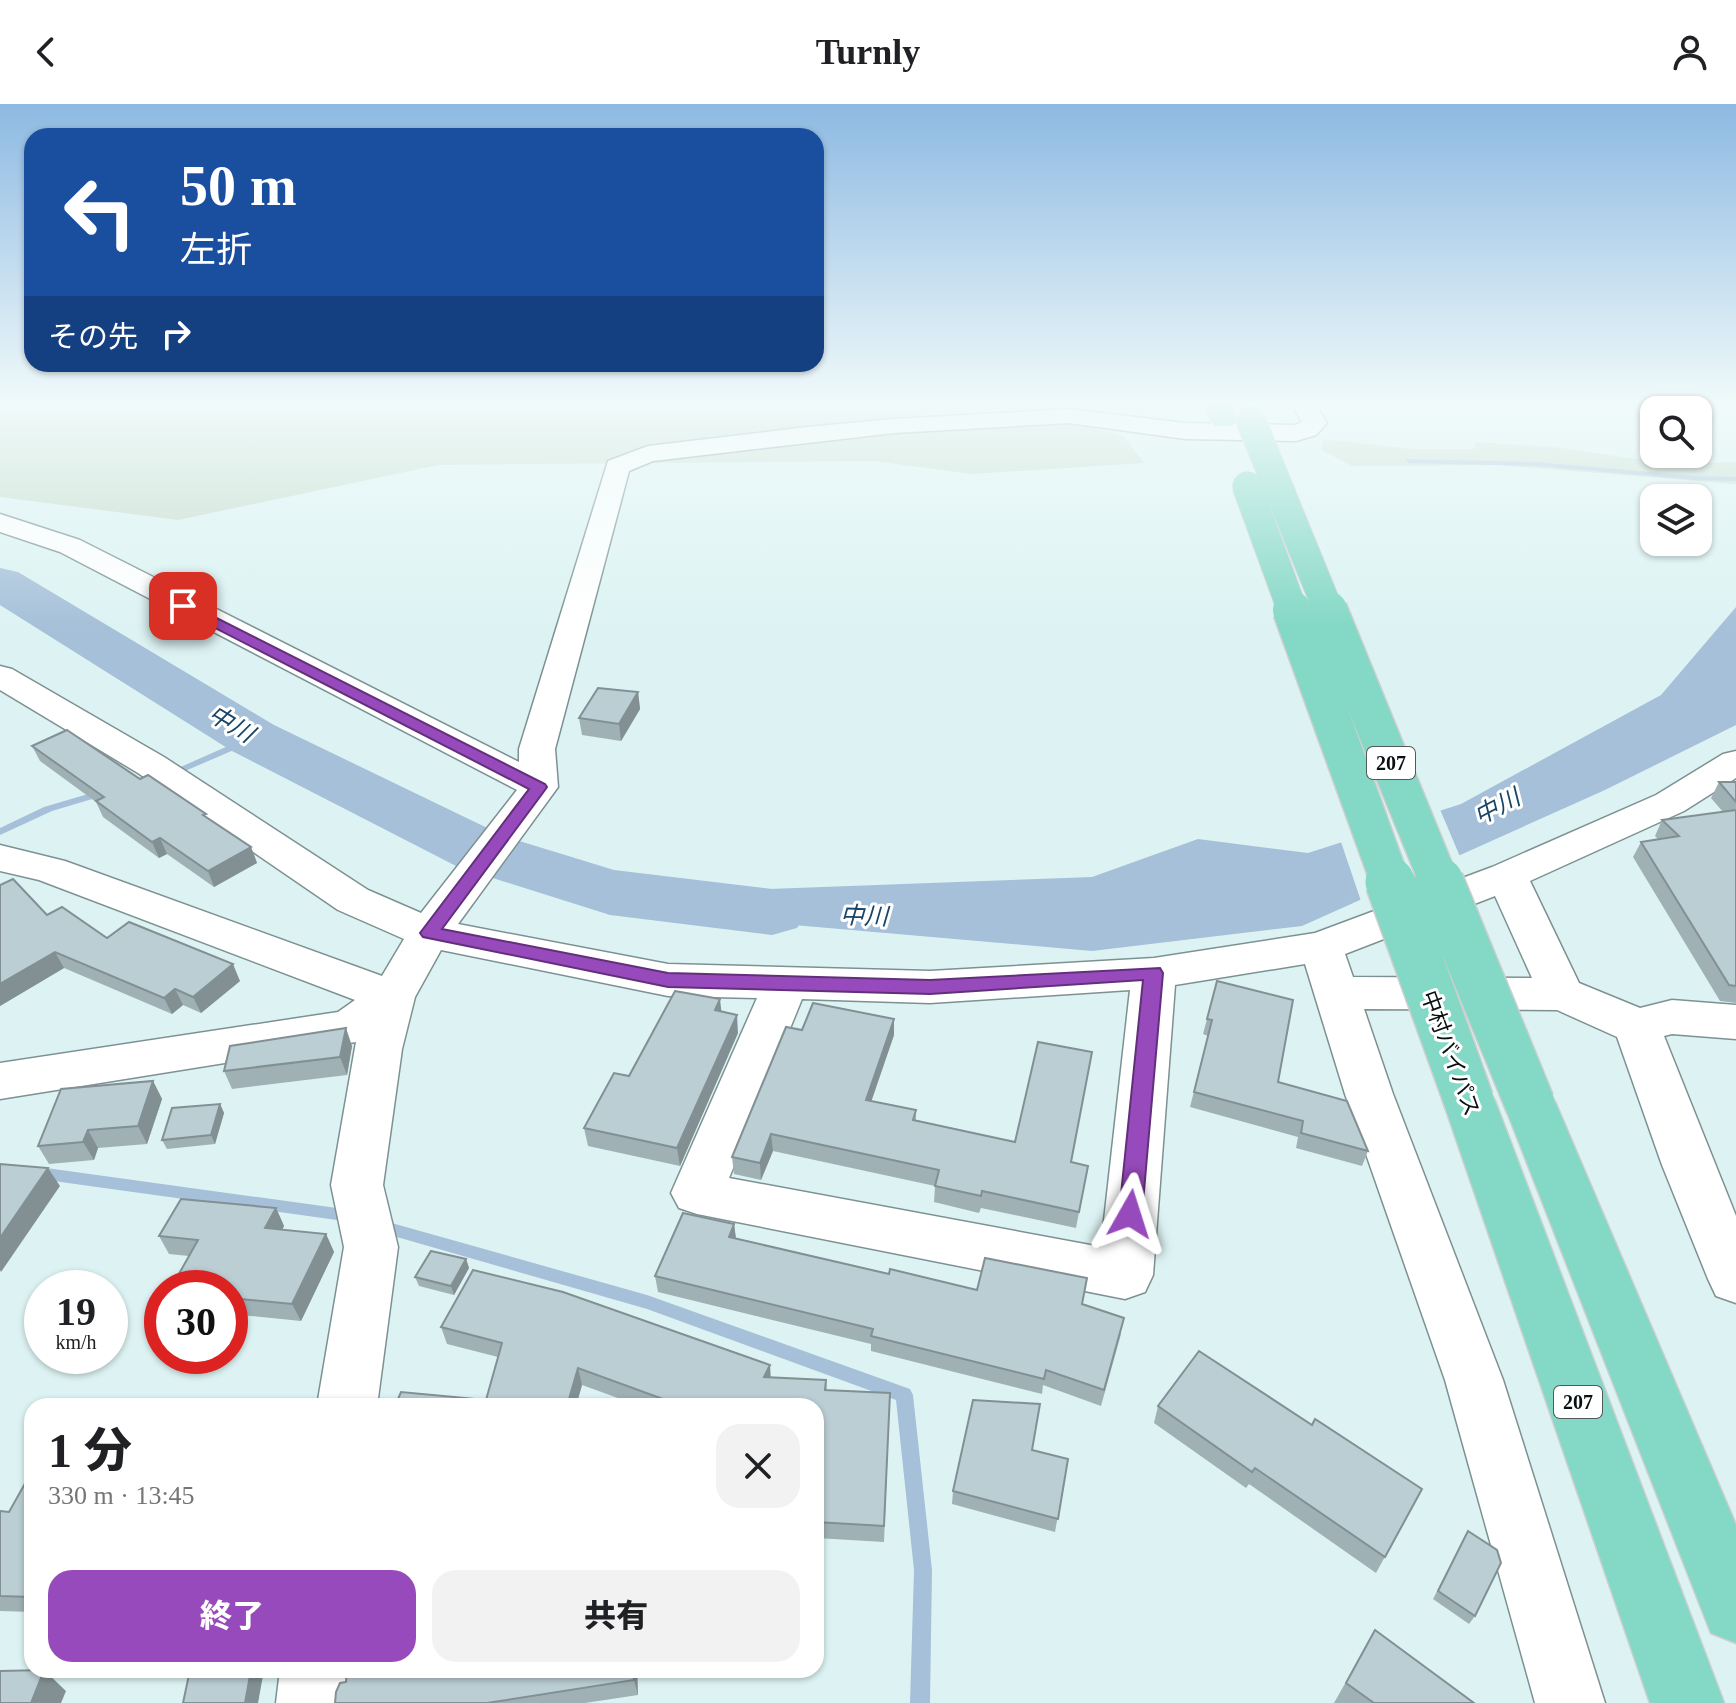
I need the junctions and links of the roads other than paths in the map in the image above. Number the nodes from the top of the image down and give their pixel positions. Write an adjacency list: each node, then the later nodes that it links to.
1 (614, 478): 7 (street)
2 (1256, 478): 25 (highway, 中村バイパス / 207, bridge)
3 (1262, 478): 21 (highway, 中村バイパス / 207, bridge)
4 (0, 523): 7 (street)
5 (0, 676): 10 (street)
6 (1736, 762): 9 (street)
7 (539, 787): 10 (street)
8 (0, 858): 15 (street)
9 (1507, 876): 11 (street); 14 (street)
10 (429, 933): 13 (street); 15 (street)
11 (1329, 970): 12 (street); 14 (street); 24 (street)
12 (1154, 973): 13 (street); 13 (street)
13 (786, 984)
14 (1562, 994): 17 (street)
15 (392, 997): 18 (street); 20 (street)
16 (1736, 1022): 17 (street)
17 (1637, 1026): 19 (street)
18 (0, 1081)
19 (1736, 1279)
20 (348, 1398)
21 (1736, 1608)
22 (314, 1678): 23 (street)
23 (311, 1703)
24 (1570, 1703)
25 (1687, 1703)

